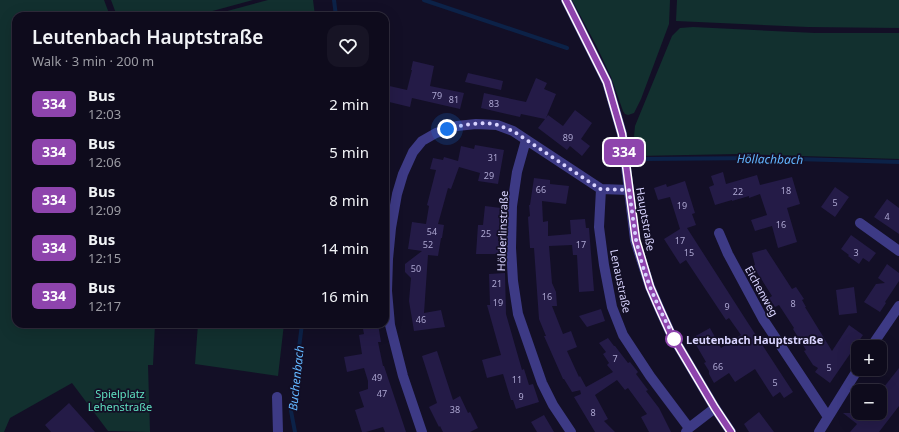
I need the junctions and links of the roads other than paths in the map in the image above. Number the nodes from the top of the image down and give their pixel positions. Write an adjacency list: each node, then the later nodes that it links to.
1 (566, 0): 4 (street, Hauptstraße)
2 (526, 140): 3 (street); 7 (street); 19 (street, Hölderlinstraße)
3 (600, 189): 4 (street); 16 (street, Lenaustraße)
4 (629, 190): 14 (street, Hauptstraße)
5 (860, 223): 8 (street)
6 (719, 233): 15 (street, Eichenweg)
7 (389, 249)
8 (899, 251)
9 (899, 306): 11 (street)
10 (389, 312): 18 (street)
11 (876, 340)
12 (854, 376): 15 (street)
13 (277, 397): 17 (street)
14 (715, 408): 16 (street); 20 (street, Hauptstraße)
15 (828, 417): 21 (street)
16 (687, 430)
17 (278, 432)
18 (422, 432)
19 (571, 432)
20 (731, 432)
21 (819, 432)

